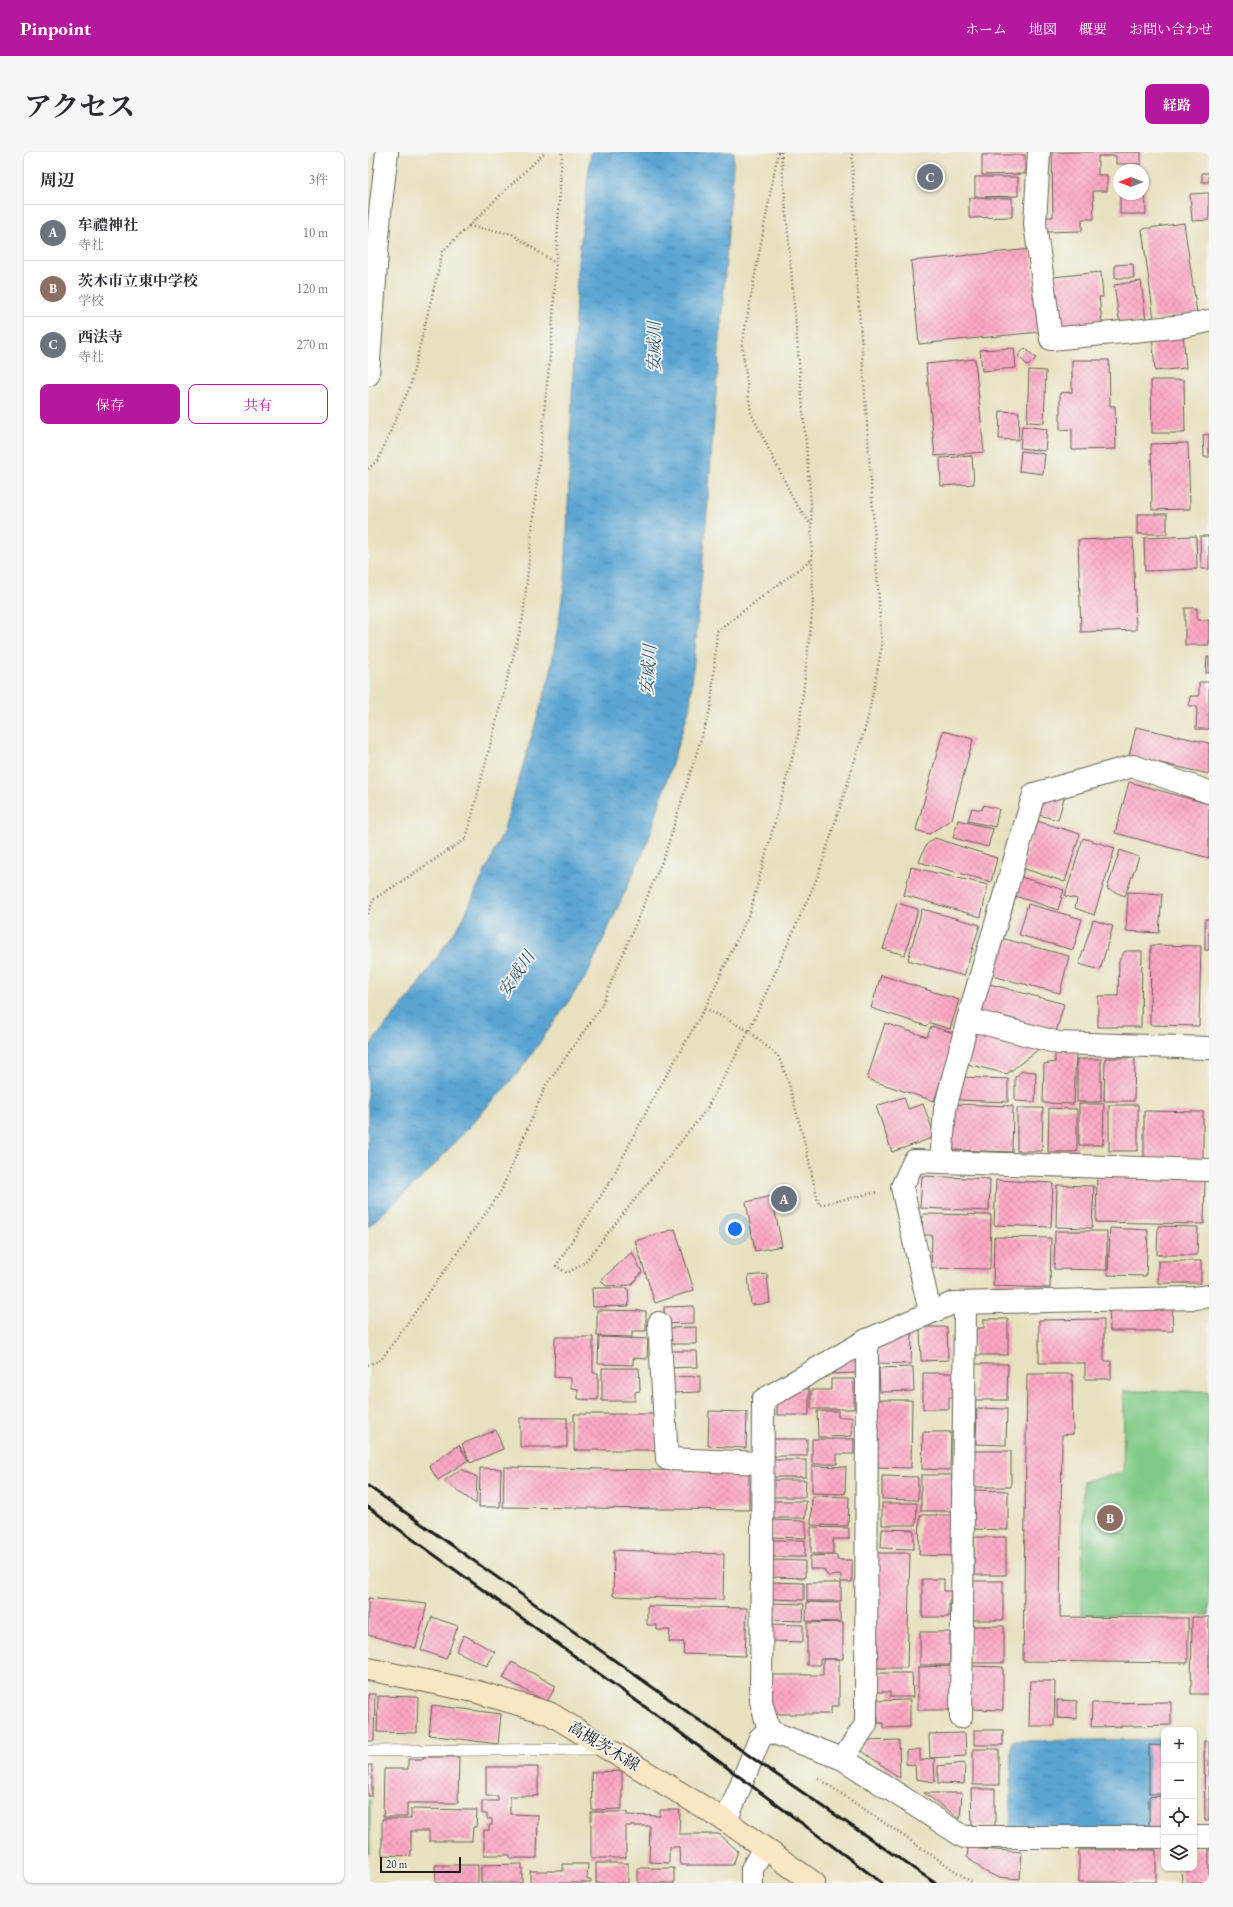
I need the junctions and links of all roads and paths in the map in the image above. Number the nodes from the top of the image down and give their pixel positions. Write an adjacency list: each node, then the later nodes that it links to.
1 (387, 152): 11 (street)
2 (545, 152): 8 (path)
3 (562, 152): 9 (path)
4 (778, 152): 13 (path)
5 (781, 152): 13 (path)
6 (852, 152): 19 (path)
7 (1039, 152): 10 (street)
8 (469, 226): 9 (path); 12 (path)
9 (556, 264): 16 (path)
10 (1209, 322)
11 (368, 375)
12 (368, 469)
13 (811, 526): 14 (path)
14 (812, 559): 17 (path); 29 (path)
15 (1209, 792): 18 (street)
16 (368, 914)
17 (705, 1008): 19 (path); 19 (path)
18 (968, 1019): 20 (street); 21 (street)
19 (749, 1031): 23 (path)
20 (1209, 1048)
21 (941, 1162): 22 (street); 23 (street)
22 (1209, 1170)
23 (902, 1187): 26 (street)
24 (1209, 1296): 25 (street)
25 (966, 1303): 26 (street); 32 (street)
26 (930, 1312): 28 (street)
27 (659, 1323): 30 (street)
28 (867, 1340): 30 (street); 36 (street)
29 (368, 1365)
30 (762, 1463): 33 (street)
31 (368, 1669): 34 (main road, 高槻茨木線)
32 (961, 1717)
33 (769, 1731): 36 (street); 38 (street)
34 (609, 1749): 35 (lane); 38 (main road, 高槻茨木線)
35 (368, 1751)
36 (843, 1759): 39 (street)
37 (812, 1774): 45 (path)
38 (726, 1822): 42 (main road, 高槻茨木線)
39 (1161, 1837)
40 (1197, 1837): 41 (street)
41 (1209, 1837)
42 (764, 1848): 43 (street); 44 (main road, 高槻茨木線)
43 (752, 1883)
44 (814, 1883)
45 (973, 1883)

